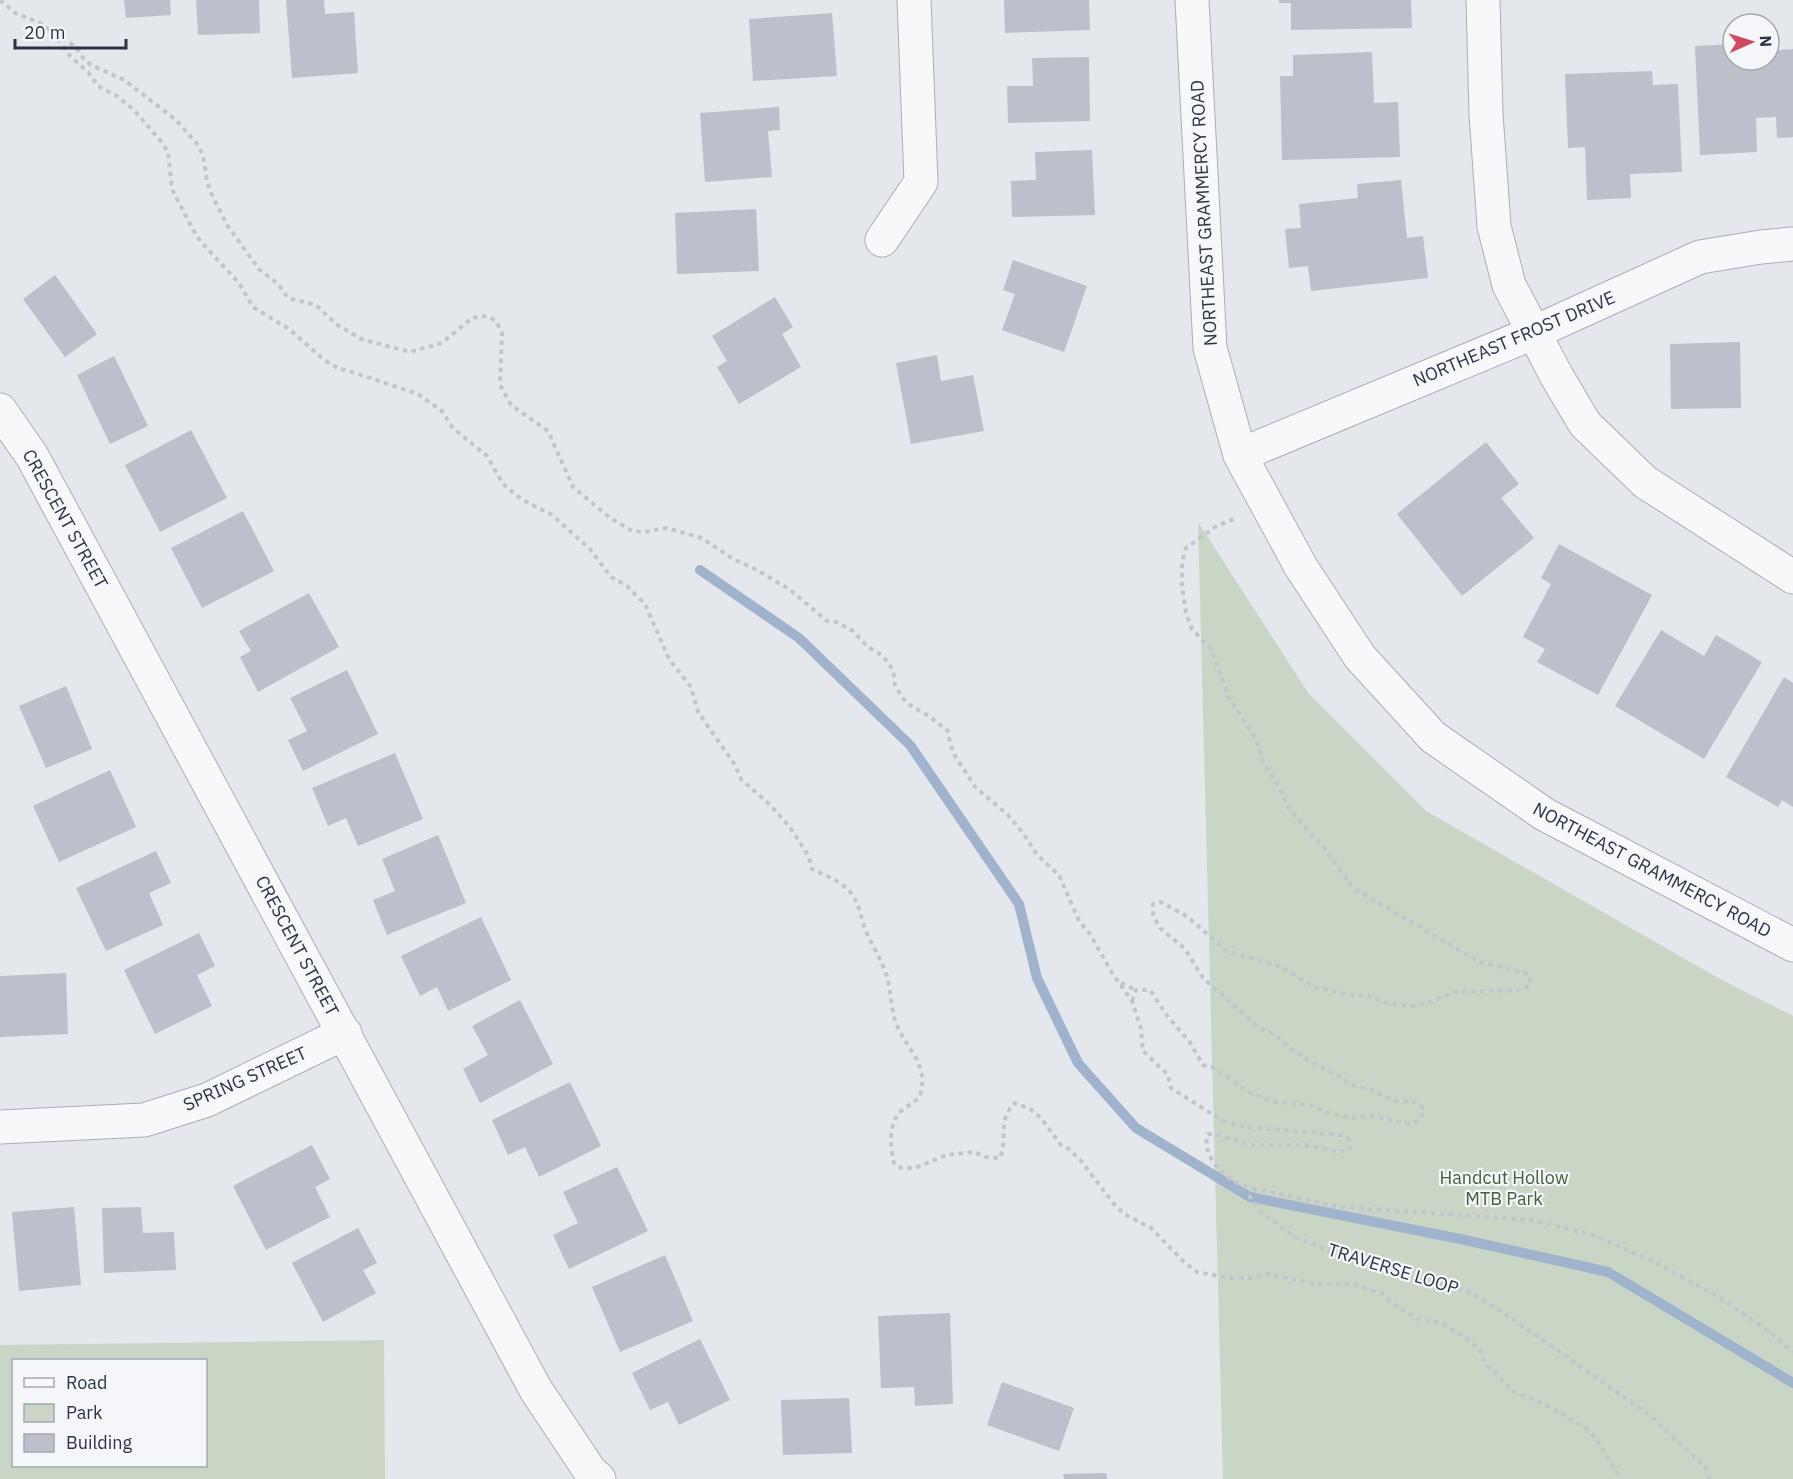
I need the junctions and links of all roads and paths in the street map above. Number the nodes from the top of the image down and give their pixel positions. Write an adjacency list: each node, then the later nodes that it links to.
1 (0, 0): 5 (path)
2 (914, 0): 6 (street)
3 (1192, 0): 10 (street, NORTHEAST GRAMMERCY ROAD)
4 (1483, 0): 8 (street)
5 (55, 33): 14 (path); 22 (path)
6 (882, 240)
7 (1793, 244): 8 (street, NORTHEAST FROST DRIVE)
8 (1534, 332): 10 (street, NORTHEAST FROST DRIVE); 12 (street)
9 (0, 410): 17 (street, CRESCENT STREET)
10 (1240, 455): 11 (street, NORTHEAST GRAMMERCY ROAD)
11 (1266, 504): 13 (street, NORTHEAST GRAMMERCY ROAD); 15 (path)
12 (1793, 577)
13 (1793, 945)
14 (1118, 981): 15 (path); 16 (path)
15 (1136, 990): 16 (path)
16 (1132, 1001): 19 (path)
17 (345, 1034): 18 (street, SPRING STREET); 21 (street, CRESCENT STREET)
18 (0, 1127)
19 (1256, 1189): 20 (path); 23 (path, TRAVERSE LOOP)
20 (1793, 1352)
21 (599, 1479)
22 (1622, 1479)
23 (1710, 1479)

